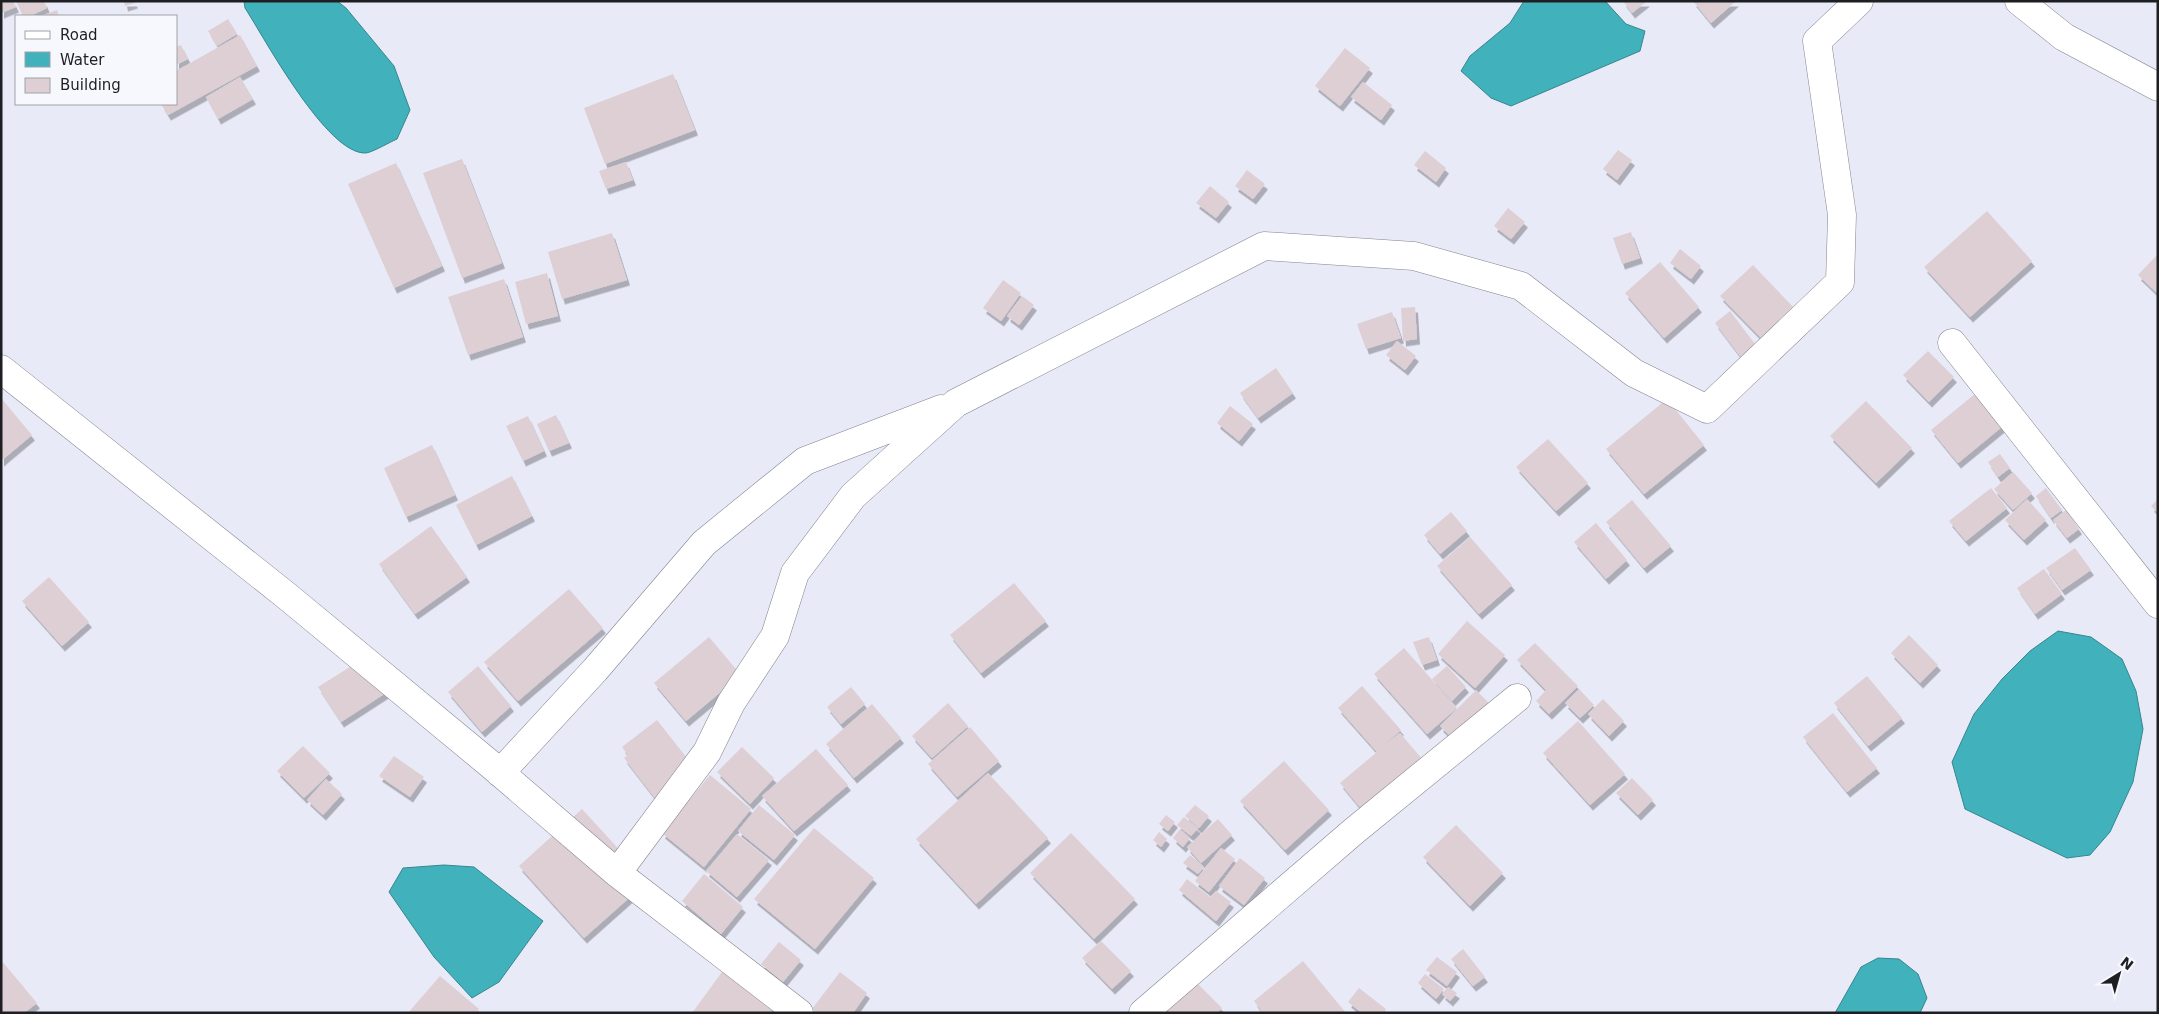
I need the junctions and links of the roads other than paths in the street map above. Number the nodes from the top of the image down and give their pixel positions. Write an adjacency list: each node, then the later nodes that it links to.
1 (1859, 1): 6 (street)
2 (2019, 1): 3 (street)
3 (2158, 87)
4 (1952, 342): 7 (street)
5 (1, 369): 9 (street)
6 (956, 404): 9 (street); 10 (street)
7 (2158, 604)
8 (1517, 698): 12 (street)
9 (500, 773): 10 (street)
10 (617, 873): 11 (street)
11 (799, 1013)
12 (1143, 1013)

